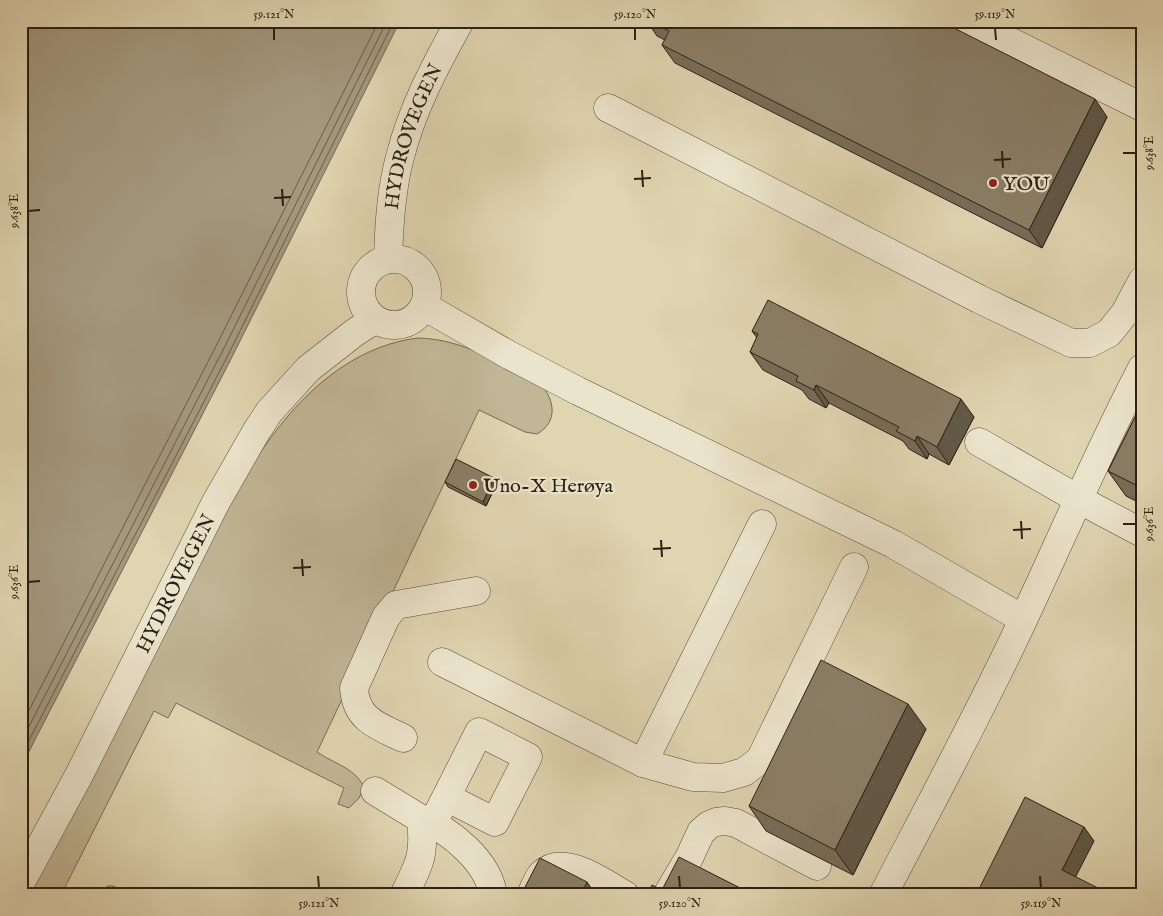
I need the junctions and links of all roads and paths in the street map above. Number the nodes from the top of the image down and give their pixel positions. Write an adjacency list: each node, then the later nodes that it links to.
1 (460, 21): 5 (street, HYDROVEGEN)
2 (969, 21): 3 (street)
3 (1142, 107)
4 (608, 108): 6 (street)
5 (388, 259): 7 (street); 8 (street)
6 (1142, 281)
7 (424, 306): 8 (street); 16 (street)
8 (374, 320): 24 (street, HYDROVEGEN)
9 (1142, 368): 11 (street)
10 (978, 442): 11 (street)
11 (1078, 499): 13 (street); 16 (street)
12 (762, 524): 19 (street)
13 (1142, 533)
14 (854, 566): 19 (street)
15 (476, 591): 18 (street)
16 (1023, 619): 30 (street)
17 (442, 662): 19 (street)
18 (403, 738)
19 (643, 763)
20 (375, 791): 22 (street)
21 (446, 797): 22 (street)
22 (427, 821): 25 (street); 26 (street)
23 (817, 866): 29 (street)
24 (21, 882)
25 (404, 895)
26 (493, 895)
27 (531, 895): 28 (street)
28 (625, 895)
29 (667, 895)
30 (883, 895)

